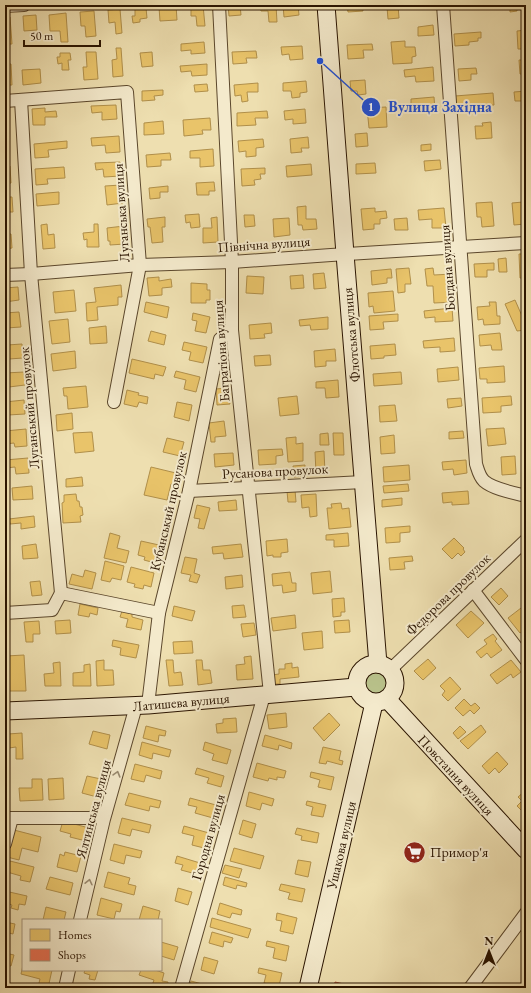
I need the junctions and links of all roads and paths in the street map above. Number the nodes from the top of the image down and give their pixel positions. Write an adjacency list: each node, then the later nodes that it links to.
1 (24, 5): 5 (street)
2 (219, 5): 11 (street, Багратіона вулиця)
3 (326, 5): 10 (street, Флотська вулиця)
4 (443, 5): 9 (street, Богдана вулиця)
5 (5, 6)
6 (21, 100): 7 (street); 12 (street, Луганська вулиця); 13 (street, Луганський провулок)
7 (5, 101)
8 (526, 243): 9 (street, Північна вулиця)
9 (460, 247): 10 (street, Північна вулиця); 20 (street, Богдана вулиця)
10 (345, 254): 11 (street, Північна вулиця); 17 (street, Флотська вулиця)
11 (232, 262): 12 (street, Північна вулиця); 15 (street, Багратіона вулиця)
12 (140, 265): 13 (street, Північна вулиця); 16 (street, Луганська вулиця)
13 (31, 274): 14 (street, Північна вулиця); 23 (street, Луганський провулок)
14 (5, 275)
15 (232, 330): 18 (street, Багратіона вулиця); 19 (street, Кубанський провулок)
16 (114, 402)
17 (363, 482): 18 (street, Русанова провулок); 27 (street, Флотська вулиця)
18 (249, 488): 19 (street, Русанова провулок); 29 (street, Багратіона вулиця)
19 (189, 491): 25 (street, Кубанський провулок)
20 (526, 496)
21 (526, 540): 22 (street, Федорова провулок)
22 (473, 590): 26 (street); 27 (street, Федорова провулок)
23 (61, 593): 24 (street); 25 (street)
24 (5, 613)
25 (159, 613): 31 (street, Кубанський провулок)
26 (526, 660)
27 (384, 667): 28 (street); 30 (street)
28 (356, 687): 29 (street, Латишева вулиця); 30 (street)
29 (267, 695): 31 (street, Латишева вулиця); 43 (street, Городня вулиця)
30 (380, 701): 38 (street, Повстання вулиця); 44 (street, Ушакова вулиця)
31 (142, 705): 32 (street, Латишева вулиця); 33 (street, Ялтинська вулиця, one-way to 31)
32 (5, 711)
33 (106, 811): 35 (street); 36 (street, Ялтинська вулиця)
34 (8, 818): 35 (street); 37 (street)
35 (90, 818): 36 (street)
36 (101, 829): 40 (street, Ялтинська вулиця, one-way to 36)
37 (5, 844)
38 (526, 850)
39 (526, 913): 45 (street)
40 (80, 919)
41 (69, 971): 42 (street)
42 (69, 987)
43 (181, 988)
44 (308, 988)
45 (470, 988)

